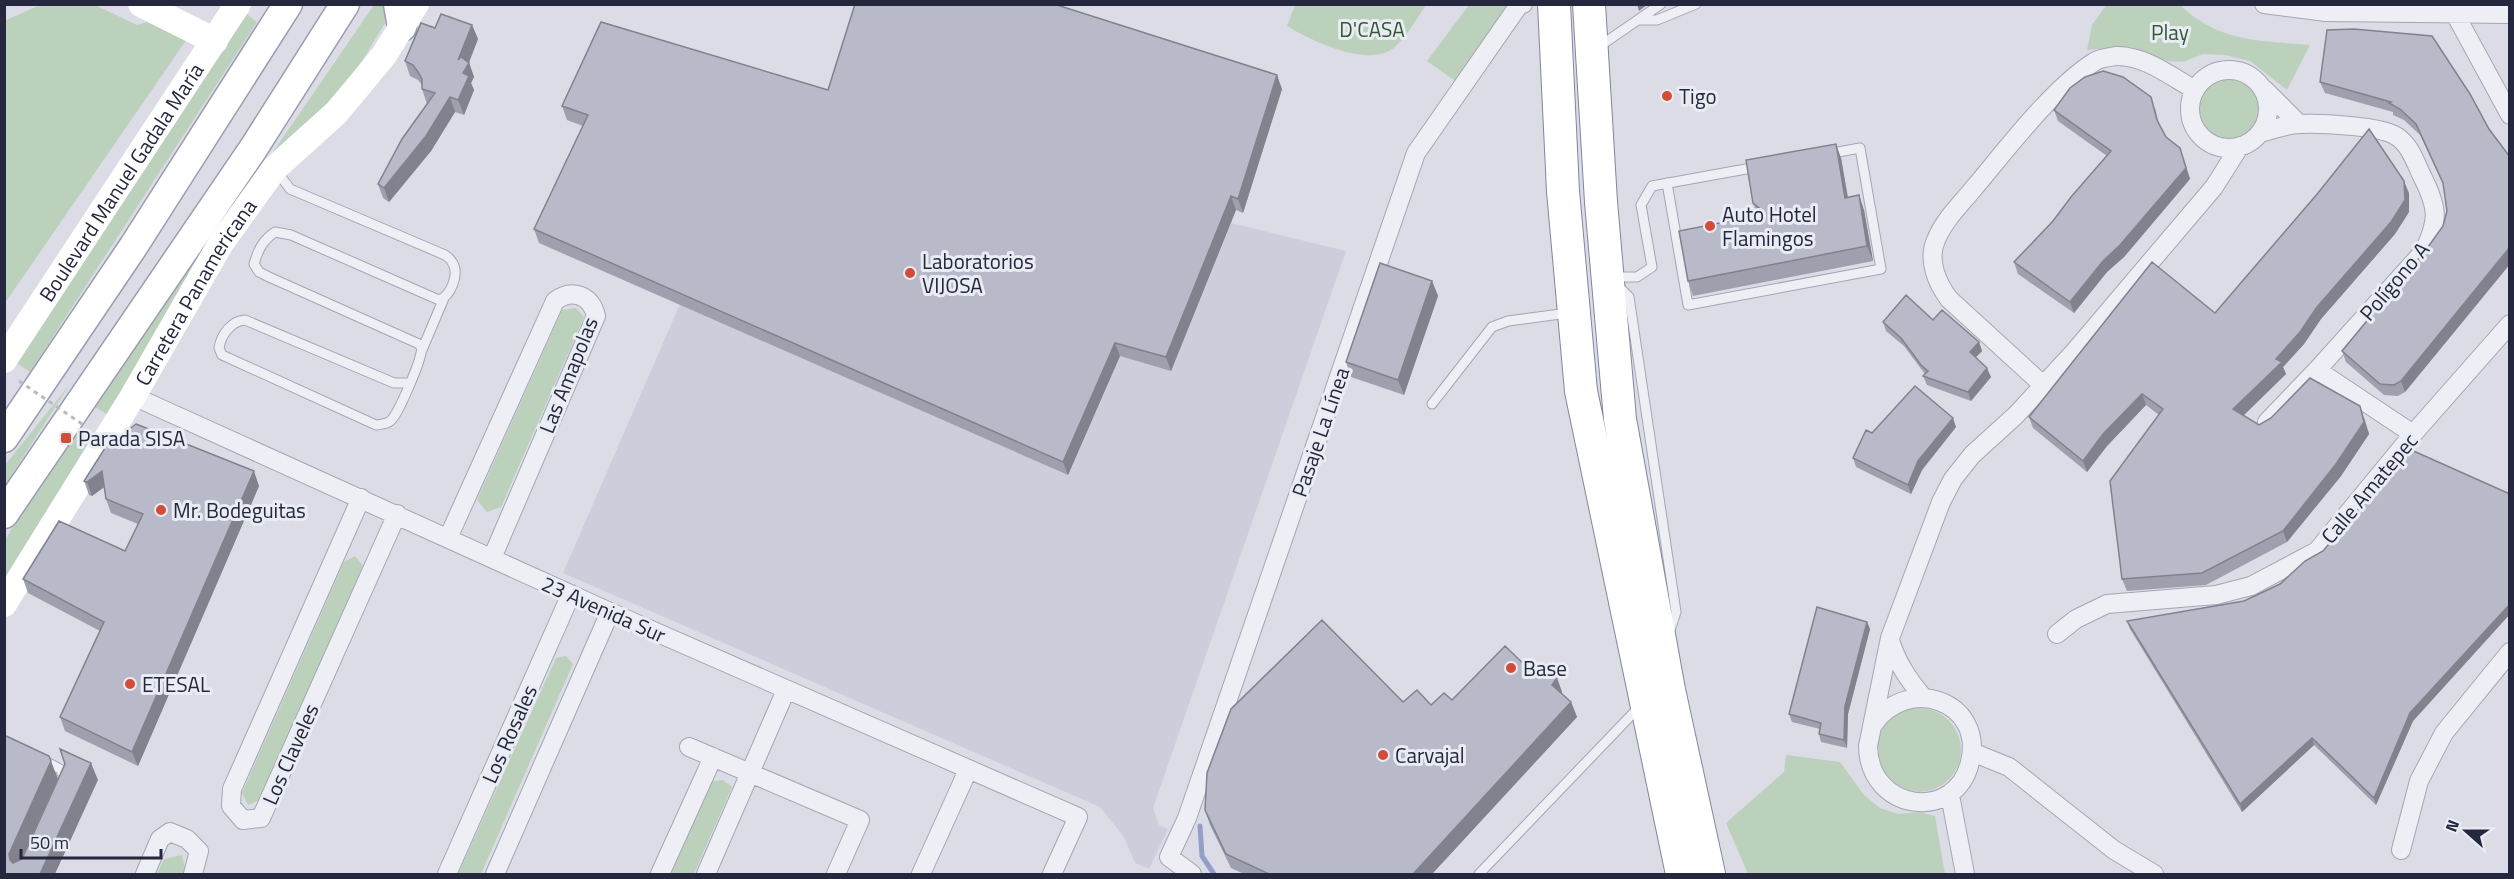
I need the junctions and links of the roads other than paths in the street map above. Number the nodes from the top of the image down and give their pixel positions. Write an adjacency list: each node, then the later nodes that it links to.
1 (141, 4): 16 (street)
2 (238, 4): 16 (street, Boulevard Manuel Gadala María)
3 (1523, 4): 82 (street, Pasaje La Línea)
4 (1554, 4): 34 (highway)
5 (1590, 4): 17 (highway)
6 (1661, 4): 15 (lane)
7 (1696, 4): 15 (lane)
8 (2264, 4): 10 (street)
9 (291, 5): 45 (main road)
10 (2387, 8): 12 (street)
11 (405, 12): 27 (street, Carretera Panamericana)
12 (2454, 12): 14 (street); 20 (street)
13 (339, 14): 47 (main road, Carretera Panamericana)
14 (2510, 14)
15 (1639, 20): 17 (lane)
16 (215, 41): 37 (street, Boulevard Manuel Gadala María)
17 (1592, 51): 32 (highway)
18 (2261, 85): 19 (street); 21 (street); 23 (street)
19 (2195, 90): 22 (street); 40 (street)
20 (2510, 114)
21 (2299, 124): 23 (street, Polígono A); 38 (street, Polígono A)
22 (2197, 132): 24 (street); 29 (street)
23 (2260, 133): 24 (street)
24 (2240, 146): 29 (street)
25 (1815, 156): 31 (lane)
26 (1769, 165): 28 (lane)
27 (275, 168): 33 (lane); 41 (street, Carretera Panamericana)
28 (1667, 183): 31 (lane); 32 (lane)
29 (2214, 187): 40 (street)
30 (1688, 235): 31 (lane)
31 (1676, 237)
32 (1608, 277): 72 (highway)
33 (444, 298): 36 (lane); 36 (lane)
34 (1574, 312): 42 (lane); 59 (highway)
35 (2510, 324): 44 (street, Calle Amatepec)
36 (422, 350): 39 (lane)
37 (4, 360)
38 (2317, 370): 43 (street, Polígono A); 44 (street)
39 (409, 383): 39 (lane)
40 (2043, 385): 55 (street)
41 (133, 396): 46 (street, 23 Avenida Sur); 52 (street, Carretera Panamericana)
42 (1432, 404)
43 (2266, 422)
44 (2413, 434): 54 (street, Calle Amatepec)
45 (4, 438)
46 (361, 498): 48 (street, 23 Avenida Sur); 48 (street, Los Claveles)
47 (4, 514)
48 (397, 514): 49 (street, 23 Avenida Sur)
49 (448, 538): 50 (street, 23 Avenida Sur); 50 (street, Las Amapolas)
50 (492, 558): 51 (street, 23 Avenida Sur)
51 (571, 594): 53 (street, 23 Avenida Sur); 75 (street, Los Rosales)
52 (4, 604)
53 (610, 612): 57 (street, 23 Avenida Sur); 76 (street, Los Rosales)
54 (2057, 634)
55 (1890, 638): 58 (street); 60 (street)
56 (2510, 652): 71 (street)
57 (786, 690): 66 (street, 23 Avenida Sur); 68 (street)
58 (1923, 697): 60 (street); 62 (street)
59 (1645, 701): 72 (highway); 83 (lane)
60 (1873, 726): 70 (street)
61 (689, 747): 64 (street)
62 (1972, 752): 65 (street); 67 (street)
63 (35, 756): 69 (lane)
64 (713, 757): 68 (street); 77 (street)
65 (2008, 767): 67 (street); 85 (street)
66 (968, 770): 80 (street); 81 (street, 23 Avenida Sur)
67 (1967, 771): 70 (street)
68 (750, 773): 78 (street); 79 (street)
69 (58, 794)
70 (1944, 797): 84 (street)
71 (2401, 850)
72 (1703, 873)
73 (145, 874): 74 (street)
74 (193, 874)
75 (447, 874)
76 (495, 874)
77 (660, 874)
78 (706, 874)
79 (836, 874)
80 (921, 874)
81 (1052, 874)
82 (1192, 874)
83 (1479, 874)
84 (1965, 874)
85 (2154, 874)

